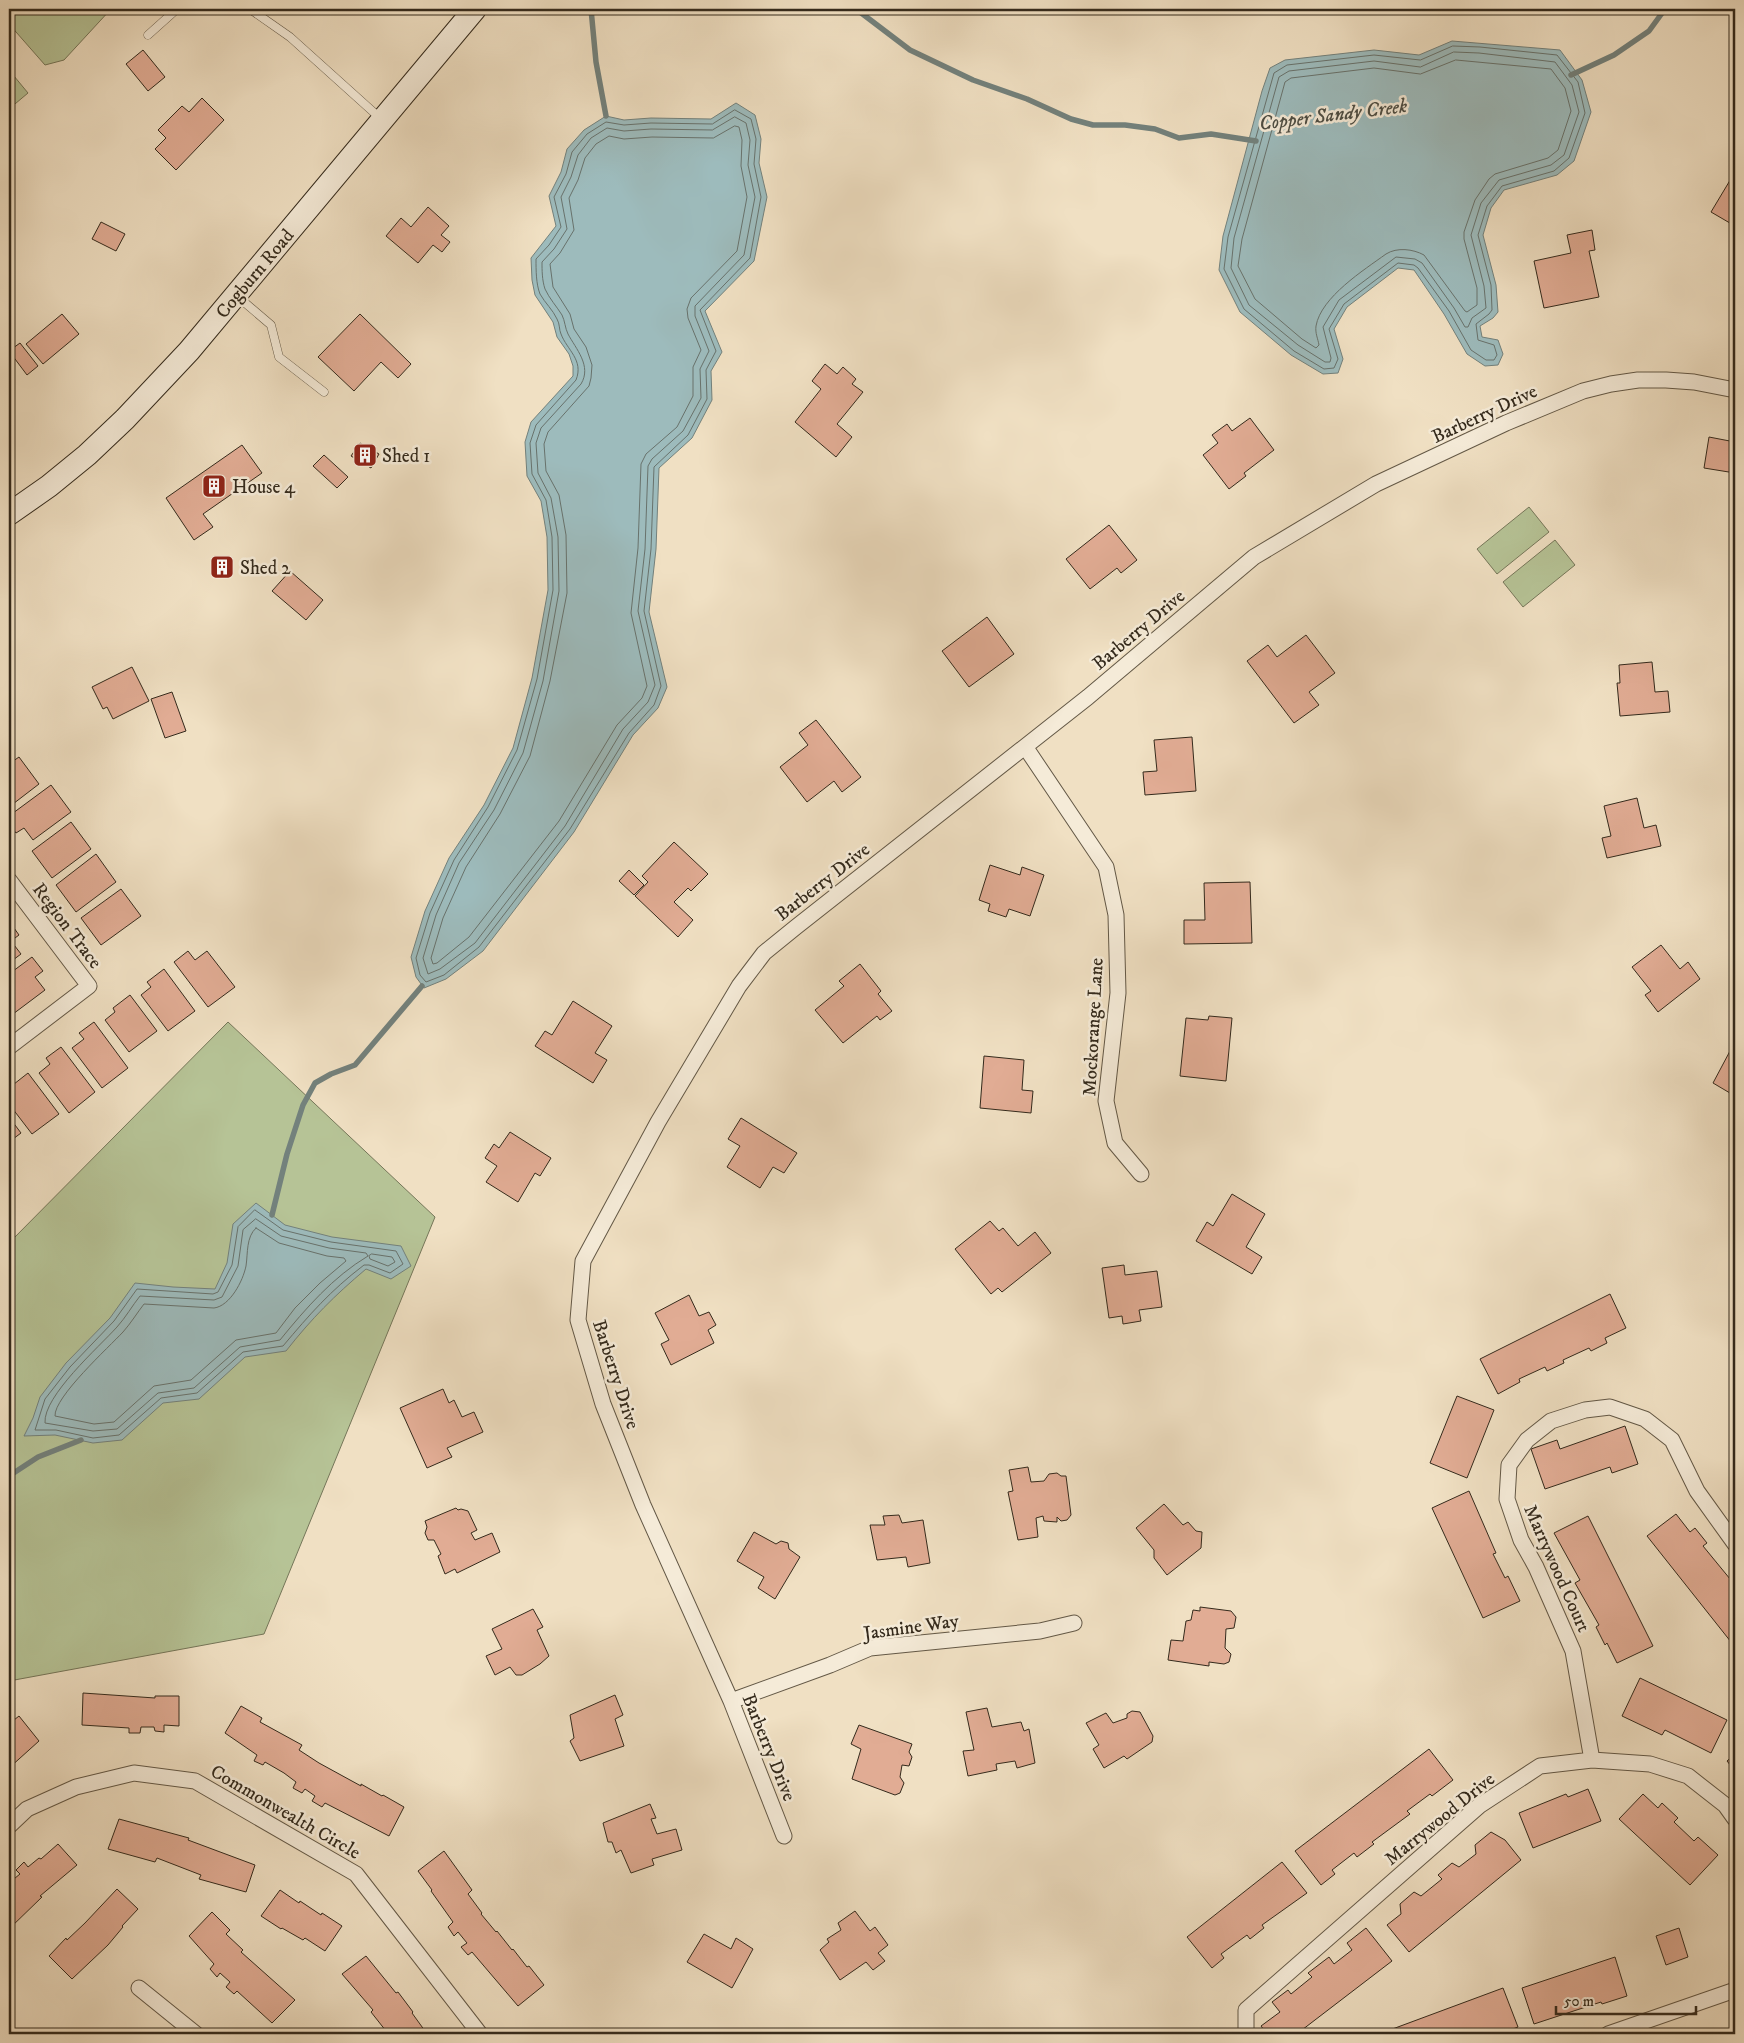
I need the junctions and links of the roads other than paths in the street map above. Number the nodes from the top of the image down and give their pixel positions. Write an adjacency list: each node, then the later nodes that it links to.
1 (177, 9): 4 (lane)
2 (250, 9): 5 (lane)
3 (475, 9): 5 (street, Cogburn Road)
4 (148, 34)
5 (382, 120): 6 (street, Cogburn Road)
6 (236, 295): 8 (lane); 9 (street, Cogburn Road)
7 (1735, 390): 10 (street, Barberry Drive)
8 (324, 392)
9 (9, 514)
10 (1026, 748): 13 (street, Mockorange Lane); 16 (street, Barberry Drive)
11 (9, 880): 12 (street, Region Trace)
12 (9, 1047)
13 (1140, 1174)
14 (1735, 1544): 17 (street, Marrywood Court)
15 (1074, 1623): 16 (street, Jasmine Way)
16 (731, 1701): 20 (street, Barberry Drive)
17 (1592, 1760): 18 (street, Marrywood Drive); 25 (street, Marrywood Drive)
18 (1735, 1818)
19 (9, 1826): 24 (street, Commonwealth Circle)
20 (784, 1836)
21 (139, 1988): 23 (street)
22 (1735, 1990): 26 (street)
23 (196, 2034)
24 (480, 2034)
25 (1246, 2034)
26 (1608, 2034)

